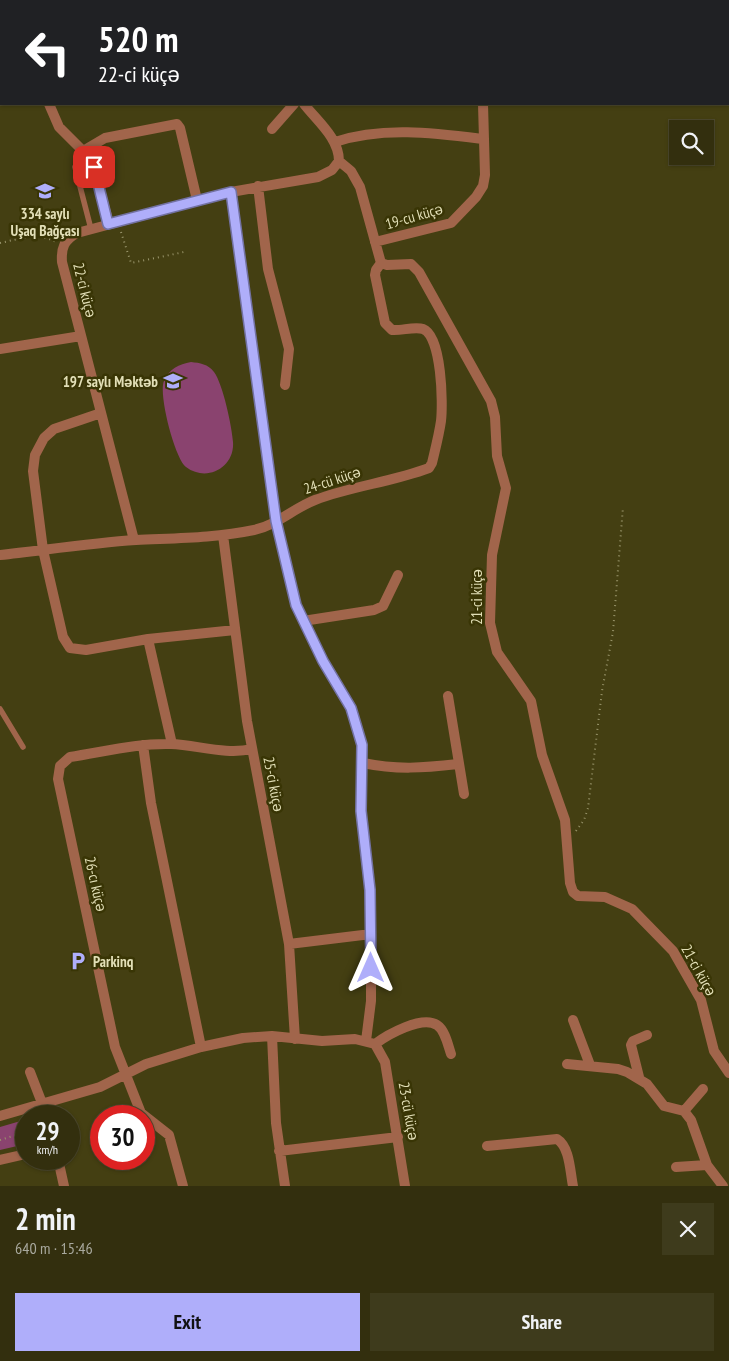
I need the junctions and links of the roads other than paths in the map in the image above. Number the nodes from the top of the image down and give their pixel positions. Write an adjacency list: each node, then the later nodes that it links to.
1 (49, 105): 8 (street)
2 (293, 105): 5 (street)
3 (305, 105): 7 (street)
4 (483, 105): 6 (street, 19-cu küçə)
5 (272, 130)
6 (483, 139): 7 (street); 16 (street, 19-cu küçə)
7 (335, 142): 9 (street)
8 (83, 151): 13 (street); 14 (street)
9 (340, 161): 11 (street, 22-ci küçə); 16 (street)
10 (75, 167): 15 (lane)
11 (258, 186): 12 (street, 22-ci küçə); 20 (street)
12 (231, 192): 13 (street, 22-ci küçə); 22 (street)
13 (197, 200): 14 (street, 22-ci küçə)
14 (113, 223): 15 (street, 22-ci küçə)
15 (91, 229): 18 (street, 22-ci küçə)
16 (375, 242): 17 (street)
17 (381, 263): 22 (street, 24-cü küçə); 52 (street, 21-ci küçə)
18 (81, 336): 19 (street); 21 (street, 22-ci küçə)
19 (0, 349)
20 (284, 384)
21 (101, 413): 24 (street, 22-ci küçə); 25 (street)
22 (276, 521): 23 (street, 24-cü küçə); 28 (street)
23 (223, 535): 24 (street, 24-cü küçə); 29 (street, 25-ci küçə)
24 (134, 540): 25 (street, 24-cü küçə)
25 (43, 550): 26 (street, 24-cü küçə); 30 (street)
26 (0, 555)
27 (398, 576): 28 (street)
28 (303, 622): 37 (street)
29 (235, 630): 30 (street); 36 (street, 25-ci küçə)
30 (148, 639): 33 (street)
31 (448, 696): 38 (street)
32 (0, 709): 35 (lane)
33 (172, 744): 34 (street, 26-cı küçə); 36 (street, 26-cı küçə)
34 (143, 745): 47 (street); 53 (street, 26-cı küçə)
35 (23, 747)
36 (252, 749): 41 (street, 25-ci küçə)
37 (363, 764): 38 (street); 40 (street)
38 (458, 764): 39 (street)
39 (464, 794)
40 (371, 934): 41 (street); 46 (street)
41 (289, 944): 45 (street, 25-ci küçə)
42 (573, 1020): 50 (street)
43 (647, 1035): 54 (street)
44 (272, 1036): 45 (street); 47 (street); 61 (street)
45 (295, 1038): 46 (street)
46 (370, 1042): 48 (street); 59 (street, 23-cü küçə)
47 (201, 1046): 53 (street)
48 (451, 1054)
49 (567, 1064): 50 (street)
50 (590, 1065): 54 (street)
51 (30, 1072): 56 (street)
52 (729, 1073)
53 (125, 1075): 56 (street); 68 (street, 26-cı küçə)
54 (639, 1077): 57 (street)
55 (703, 1089): 57 (street)
56 (43, 1103): 58 (street)
57 (684, 1112): 64 (street)
58 (0, 1116)
59 (398, 1137): 61 (street); 70 (street, 23-cü küçə)
60 (487, 1146): 71 (street)
61 (279, 1151): 69 (street)
62 (15, 1157): 63 (street)
63 (0, 1160)
64 (707, 1165): 65 (street); 72 (street)
65 (676, 1167)
66 (60, 1170): 67 (street)
67 (64, 1186)
68 (184, 1186)
69 (285, 1186)
70 (405, 1186)
71 (573, 1186)
72 (723, 1186)

